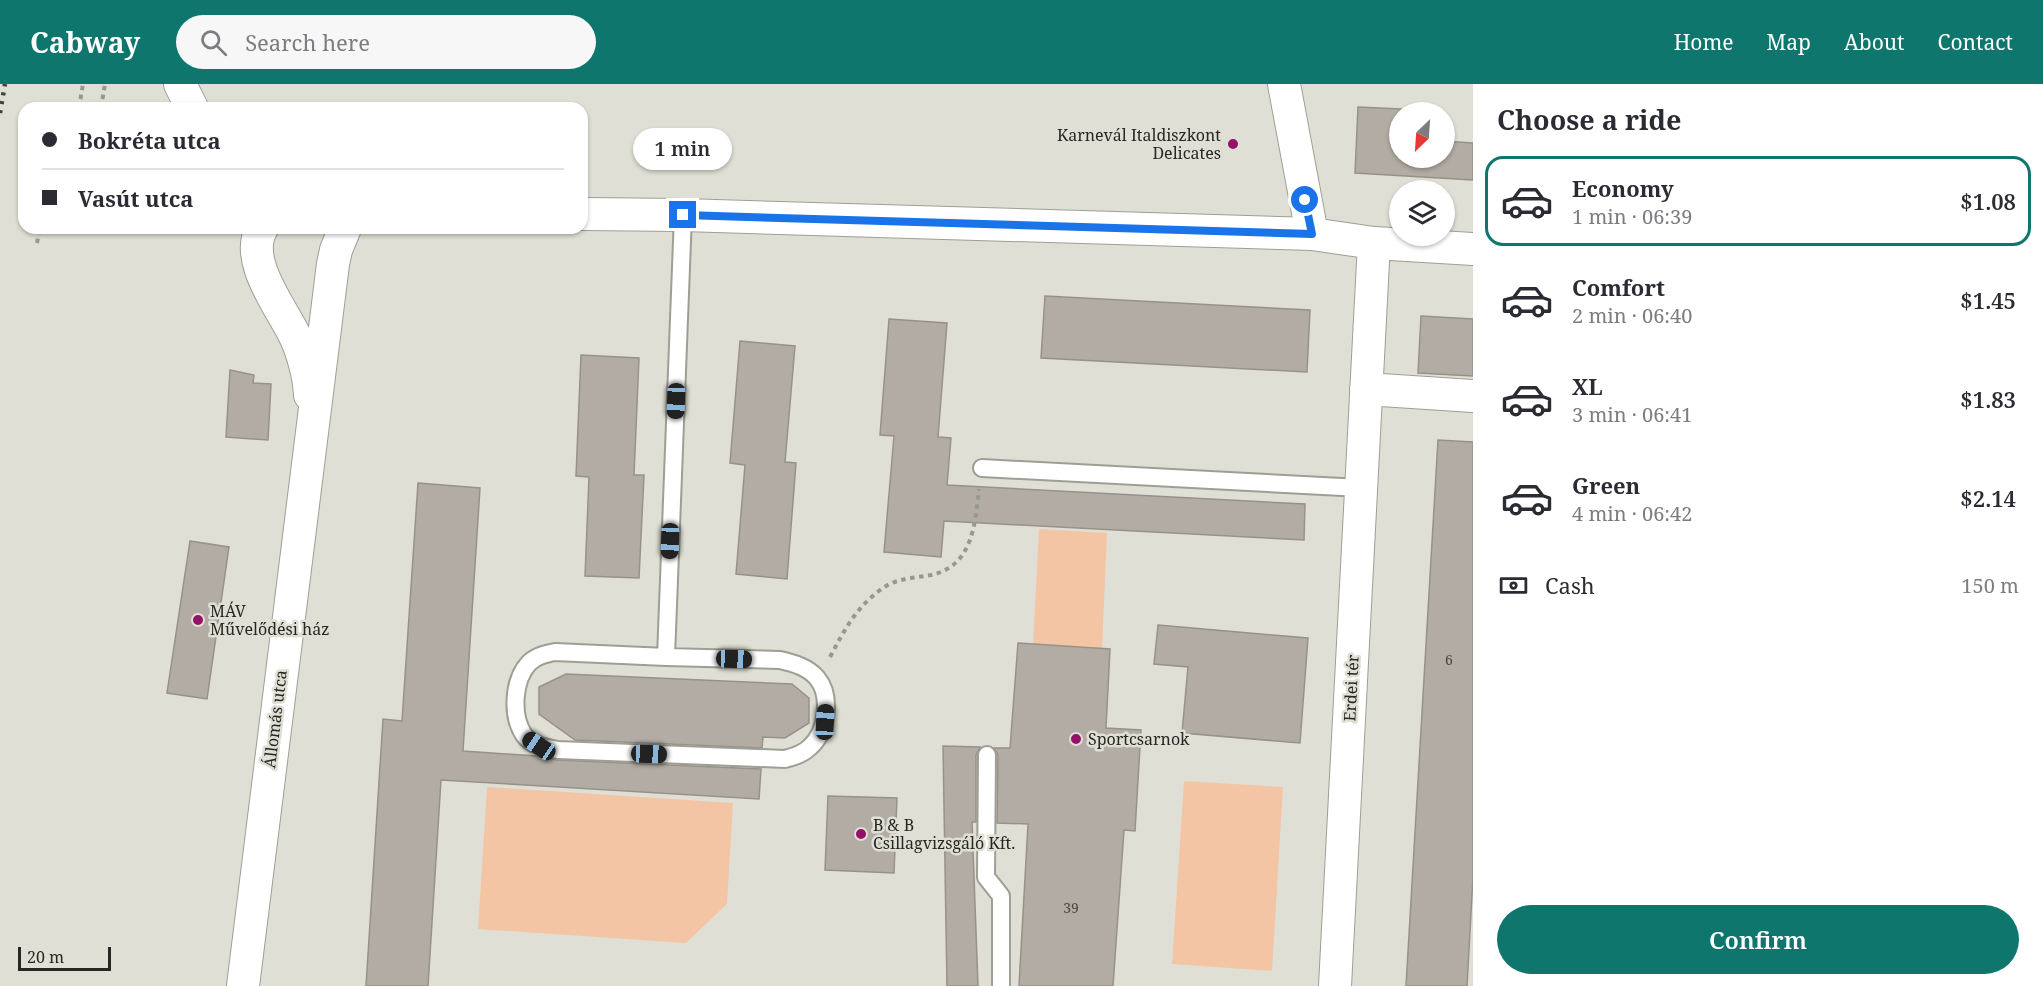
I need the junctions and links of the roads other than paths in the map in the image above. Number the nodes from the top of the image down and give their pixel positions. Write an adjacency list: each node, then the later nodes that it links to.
1 (180, 84): 3 (street)
2 (1284, 84): 8 (street)
3 (189, 102)
4 (588, 214): 5 (street)
5 (683, 215): 8 (street); 16 (lane)
6 (259, 234): 13 (street, Állomás utca)
7 (343, 234): 13 (street, Állomás utca)
8 (1312, 234): 9 (street)
9 (1374, 243): 10 (street); 11 (street, Erdei tér)
10 (1473, 249)
11 (1366, 389): 12 (street); 15 (street, Erdei tér)
12 (1473, 396)
13 (310, 453): 18 (street, Állomás utca)
14 (982, 468): 15 (lane)
15 (1361, 488): 20 (street, Erdei tér)
16 (666, 657): 16 (lane)
17 (987, 755): 19 (lane)
18 (243, 986)
19 (1001, 986)
20 (1335, 986)

